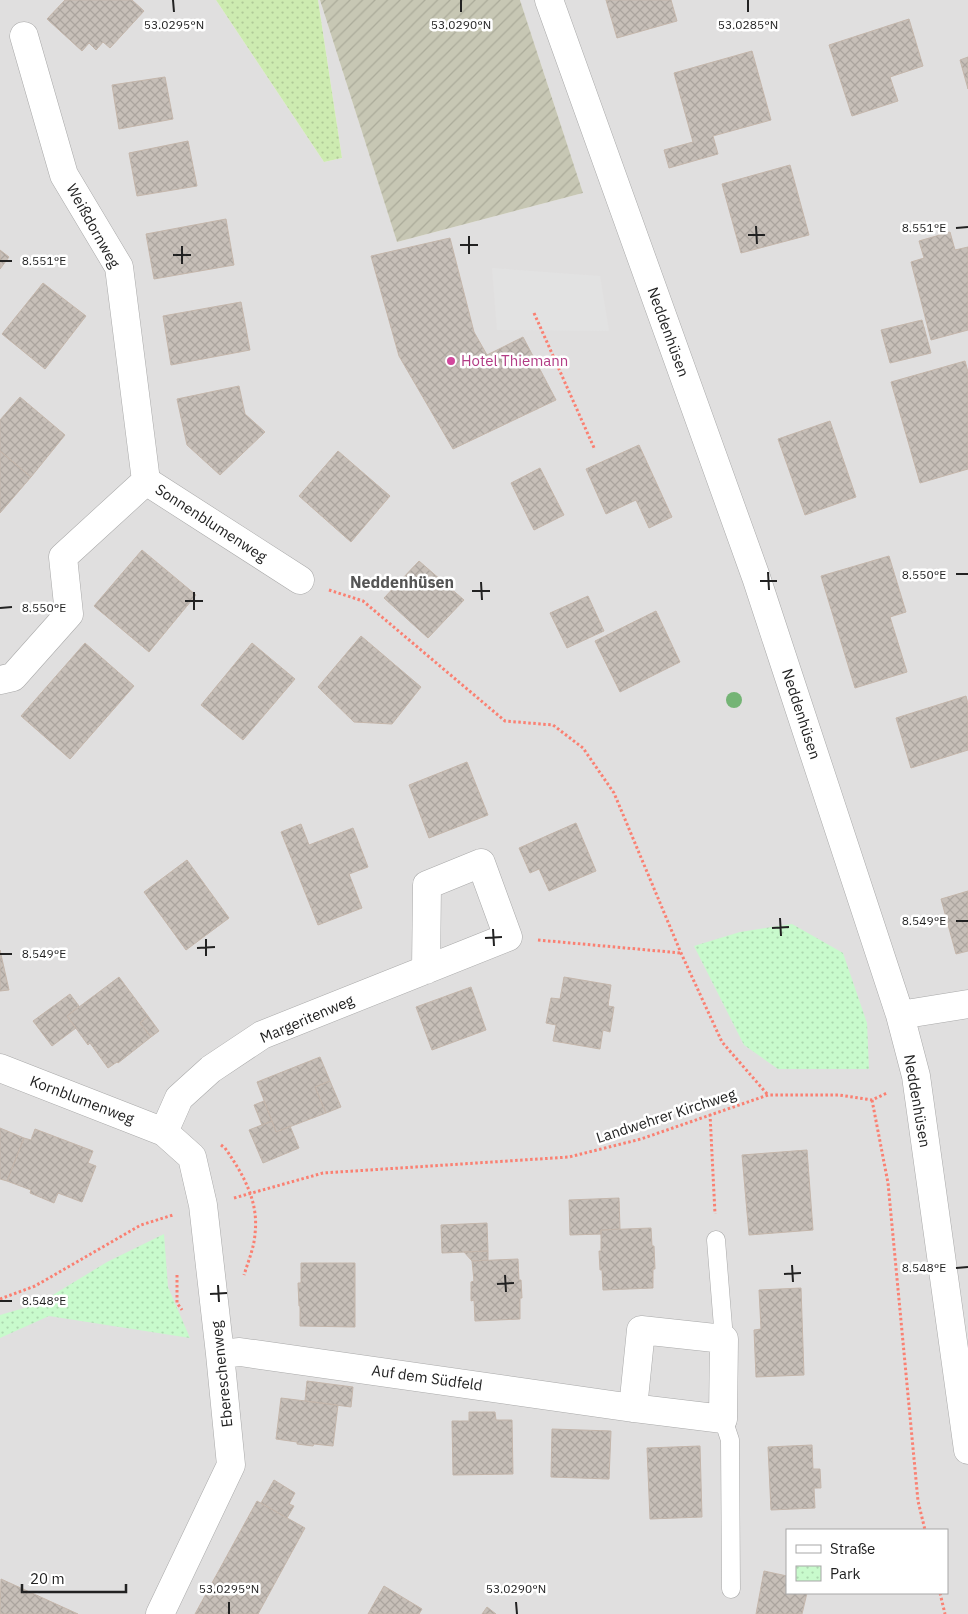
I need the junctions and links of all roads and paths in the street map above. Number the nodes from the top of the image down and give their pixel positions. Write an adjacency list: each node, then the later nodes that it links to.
1 (549, 0): 12 (street, Neddenhüsen)
2 (24, 36): 5 (street, Weißdornweg)
3 (534, 313): 4 (path)
4 (595, 450)
5 (146, 481): 6 (street, Sonnenblumenweg); 7 (street, Sonnenblumenweg)
6 (300, 580): 9 (path)
7 (0, 680)
8 (508, 938): 9 (path); 10 (street, Margeritenweg); 10 (street)
9 (681, 953): 15 (path)
10 (426, 970): 18 (street, Margeritenweg)
11 (968, 1004): 12 (street)
12 (900, 1015): 14 (street, Neddenhüsen)
13 (0, 1068): 18 (street, Kornblumenweg)
14 (916, 1076): 16 (path); 27 (street, Neddenhüsen)
15 (768, 1095): 16 (path, Landwehrer Kirchweg); 17 (path, Landwehrer Kirchweg)
16 (872, 1100): 28 (path)
17 (710, 1114): 19 (path, Landwehrer Kirchweg); 21 (path)
18 (164, 1132): 24 (street, Ebereschenweg)
19 (268, 1188)
20 (140, 1225): 22 (path)
21 (716, 1240): 23 (lane)
22 (0, 1299)
23 (724, 1339): 25 (street); 26 (street)
24 (220, 1354): 25 (street, Auf dem Südfeld); 31 (street, Ebereschenweg)
25 (633, 1408): 26 (street, Auf dem Südfeld)
26 (723, 1419): 29 (lane)
27 (968, 1450)
28 (925, 1529)
29 (731, 1589)
30 (940, 1594): 32 (path)
31 (160, 1614)
32 (945, 1614)

